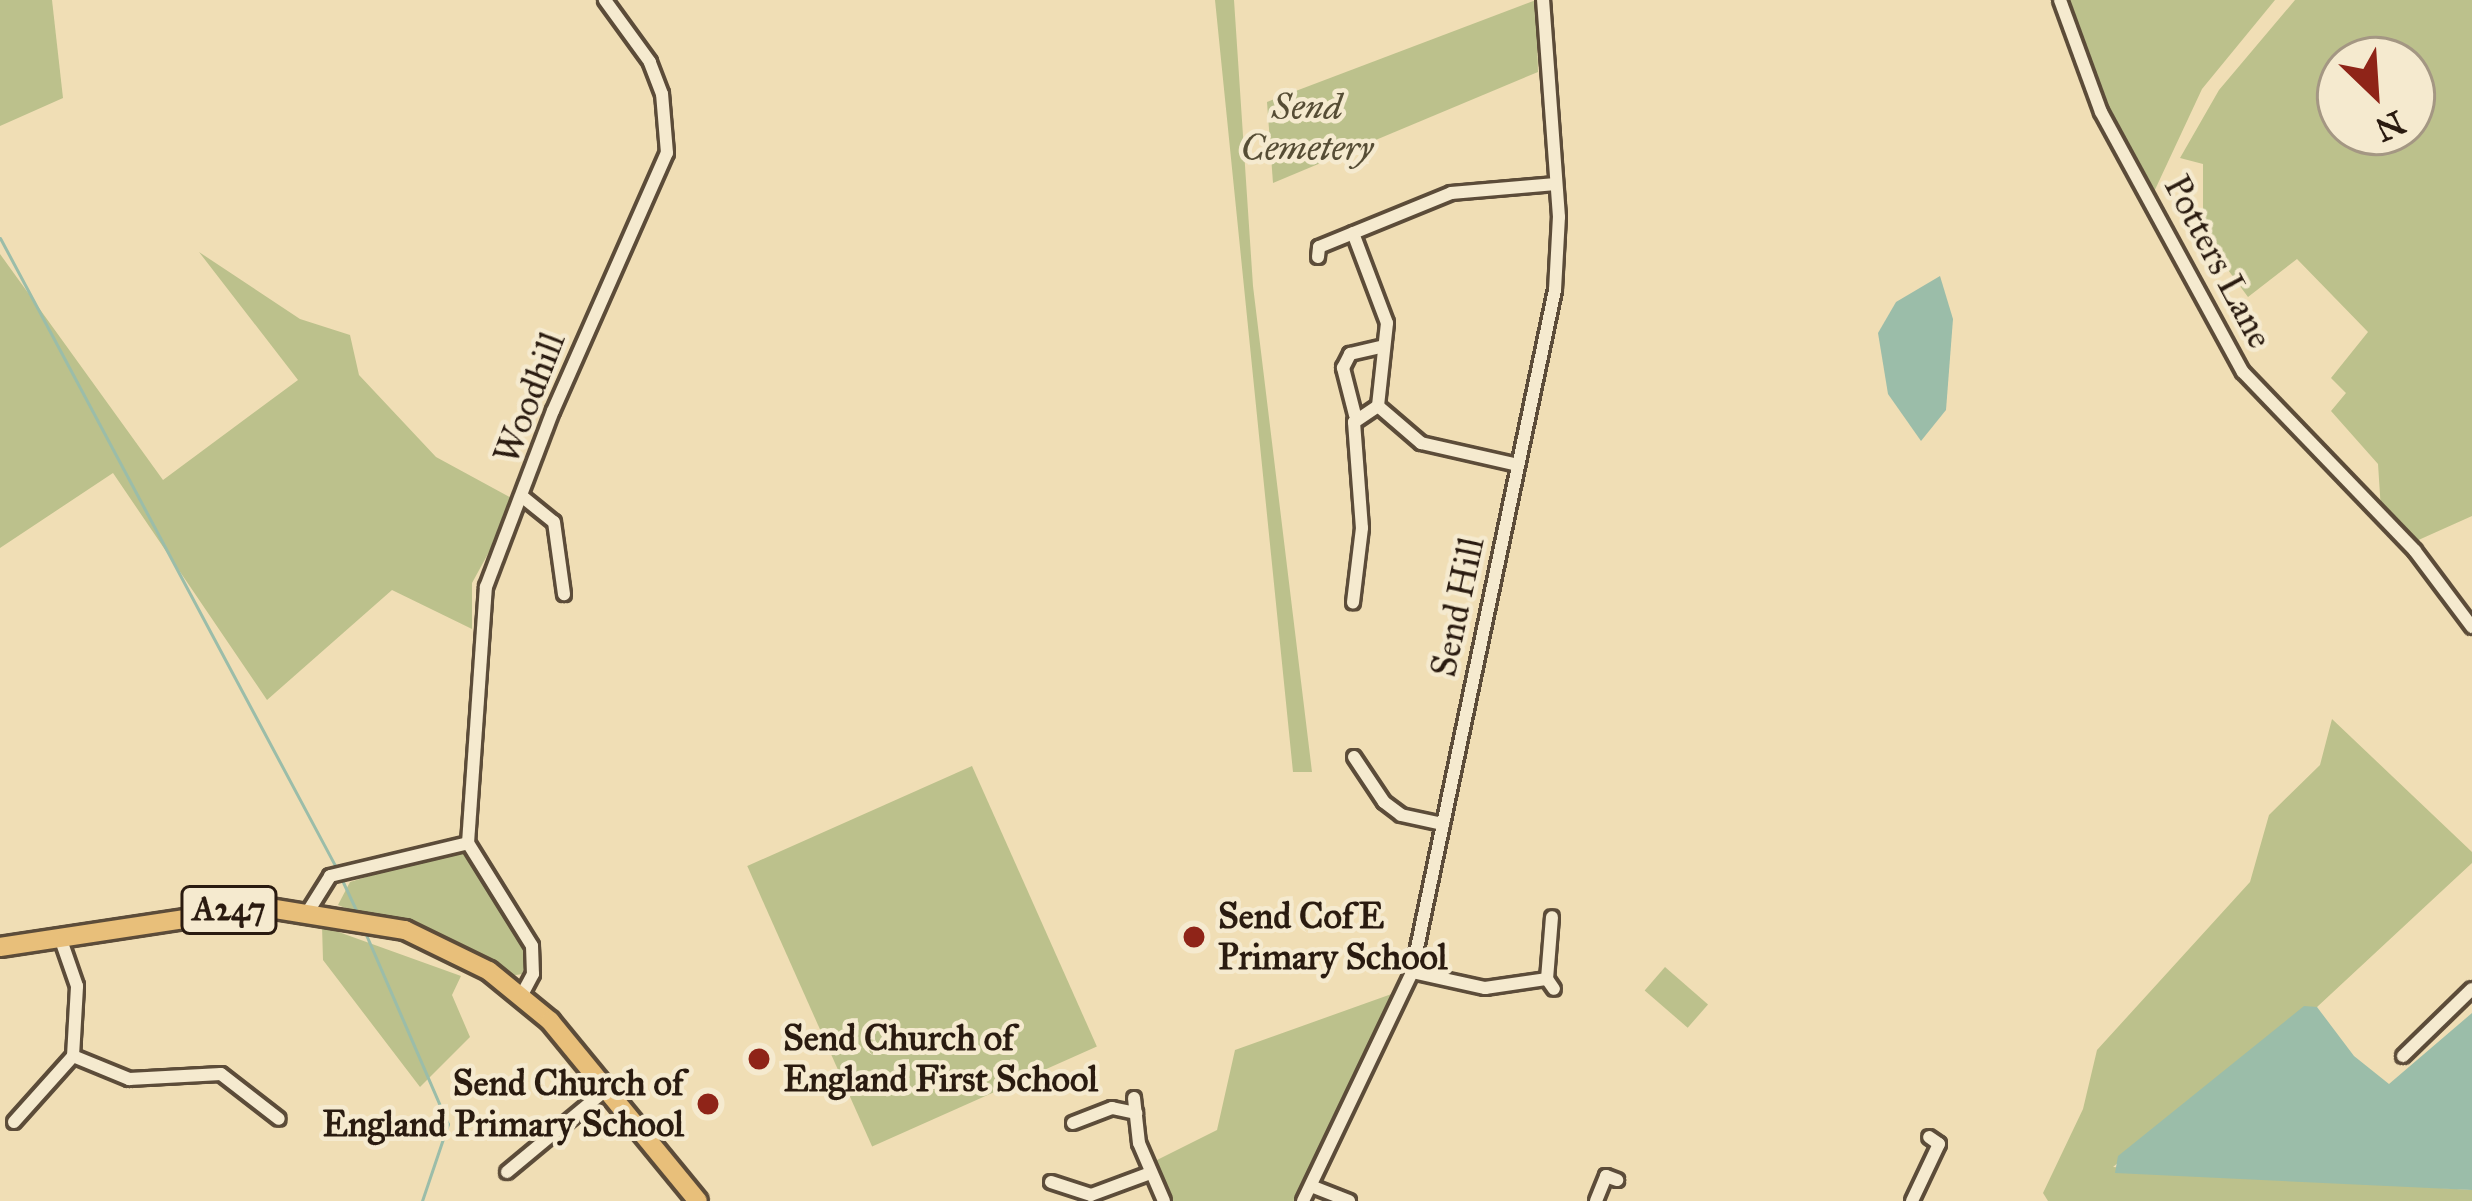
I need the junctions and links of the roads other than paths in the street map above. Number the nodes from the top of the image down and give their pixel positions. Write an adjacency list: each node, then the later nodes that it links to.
1 (605, 0): 11 (street, Woodhill)
2 (1543, 0): 4 (street, Send Hill)
3 (2060, 0): 14 (street, Potters Lane)
4 (1556, 184): 5 (street); 10 (street, Send Hill)
5 (1352, 232): 6 (street); 7 (street)
6 (1318, 257)
7 (1384, 346): 8 (street); 9 (street)
8 (1378, 406): 9 (street); 10 (street)
9 (1355, 415): 13 (street)
10 (1518, 465): 16 (street, Send Hill)
11 (524, 497): 12 (street); 17 (street, Woodhill)
12 (564, 594)
13 (1353, 602)
14 (2472, 627)
15 (1354, 757): 16 (street)
16 (1443, 824): 22 (street, Send Hill)
17 (468, 843): 18 (street); 24 (street)
18 (309, 910): 20 (main road, A247); 24 (main road, A247)
19 (1552, 917): 22 (street)
20 (61, 940): 21 (main road, A247); 25 (street)
21 (0, 947)
22 (1420, 978): 38 (street, Send Hill)
23 (2472, 989): 26 (street)
24 (522, 995): 27 (main road, A247)
25 (73, 1056): 30 (street); 31 (street)
26 (2403, 1056)
27 (609, 1088): 34 (street); 39 (main road, A247)
28 (1134, 1098): 29 (street)
29 (1136, 1113): 32 (street); 35 (street)
30 (279, 1119)
31 (14, 1122)
32 (1073, 1123)
33 (1929, 1137): 44 (street)
34 (507, 1172)
35 (1150, 1173): 37 (street); 40 (street)
36 (1606, 1176): 43 (street)
37 (1051, 1182)
38 (1311, 1186): 41 (street, Send Hill); 42 (street)
39 (698, 1201)
40 (1164, 1201)
41 (1303, 1201)
42 (1349, 1201)
43 (1596, 1201)
44 (1912, 1201)

